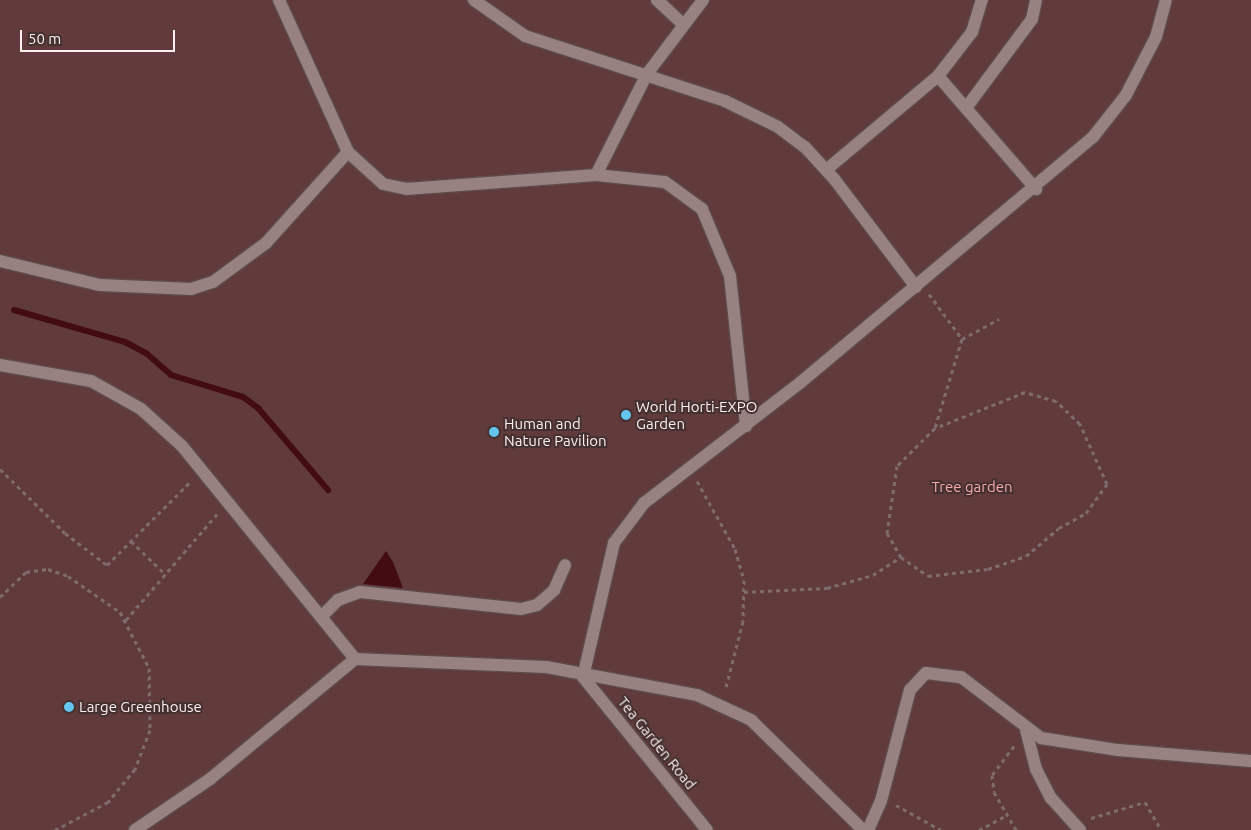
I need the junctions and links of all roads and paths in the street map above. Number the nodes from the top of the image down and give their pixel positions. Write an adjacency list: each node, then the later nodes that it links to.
1 (279, 0): 12 (lane)
2 (474, 0): 9 (lane)
3 (657, 0): 8 (lane)
4 (703, 0): 8 (lane)
5 (982, 0): 10 (lane)
6 (1036, 0): 11 (lane)
7 (1166, 0): 15 (lane)
8 (682, 23): 9 (lane)
9 (647, 74): 13 (lane); 14 (lane)
10 (938, 76): 11 (lane); 13 (lane)
11 (966, 108): 15 (lane)
12 (348, 152): 14 (lane); 16 (lane)
13 (826, 170): 17 (lane)
14 (596, 175): 21 (lane)
15 (1036, 189): 17 (lane)
16 (0, 261)
17 (919, 285): 19 (path); 21 (lane)
18 (999, 319): 19 (path)
19 (962, 339): 22 (path)
20 (0, 366): 25 (lane)
21 (746, 426): 23 (lane)
22 (935, 428): 28 (path); 28 (path)
23 (690, 468): 31 (path); 36 (lane)
24 (0, 469): 27 (path)
25 (202, 469): 26 (lane); 27 (path)
26 (228, 502): 30 (path); 33 (lane)
27 (130, 541): 30 (path)
28 (901, 557): 31 (path)
29 (565, 565): 33 (lane)
30 (165, 574): 34 (path)
31 (744, 592): 37 (path)
32 (0, 597): 34 (path)
33 (322, 616): 35 (lane)
34 (126, 620): 43 (path)
35 (355, 659): 36 (lane); 44 (lane)
36 (583, 677): 37 (lane); 45 (lane, Tea Garden Road)
37 (722, 706): 46 (lane)
38 (1026, 730): 39 (lane); 40 (lane); 41 (path); 42 (lane)
39 (1251, 761)
40 (881, 801): 47 (lane); 48 (path)
41 (1005, 816): 49 (path); 50 (path)
42 (1076, 826): 51 (path)
43 (55, 830)
44 (135, 830)
45 (707, 830)
46 (863, 830)
47 (868, 830)
48 (941, 830)
49 (979, 830)
50 (1016, 830)
51 (1161, 830)

